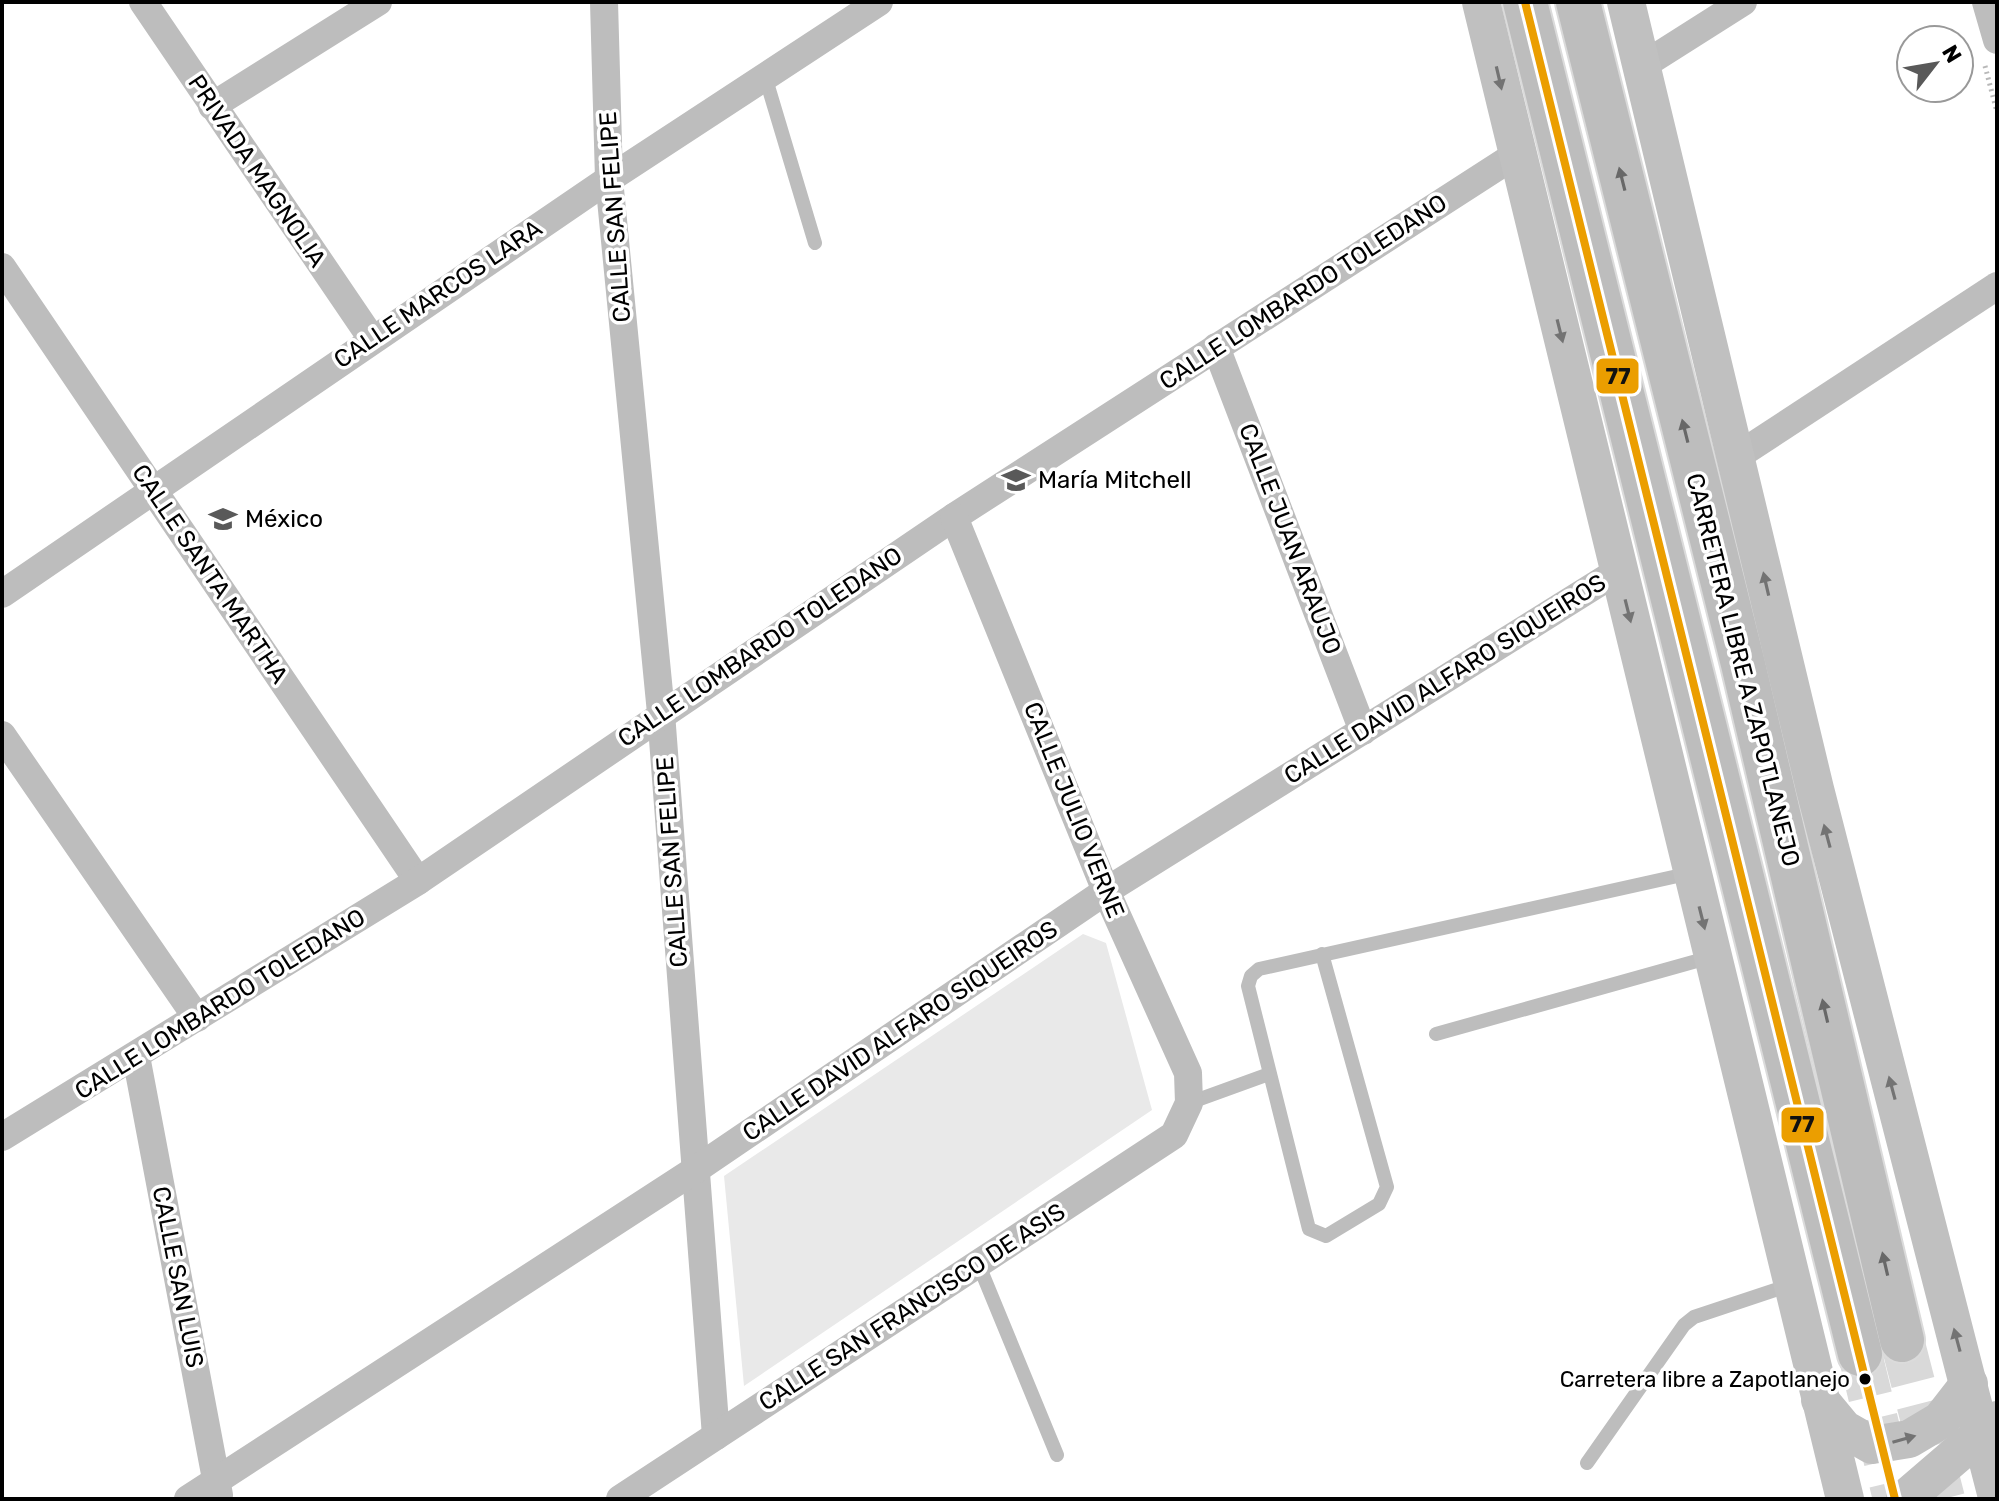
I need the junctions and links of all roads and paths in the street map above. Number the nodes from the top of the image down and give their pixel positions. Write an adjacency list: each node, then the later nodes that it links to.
1 (143, 2): 14 (street, PRIVADA MAGNOLIA)
2 (378, 2): 14 (street)
3 (604, 2): 16 (street, CALLE SAN FELIPE)
4 (879, 2): 13 (street, CALLE MARCOS LARA)
5 (1481, 2): 15 (street, one-way to 15)
6 (1525, 2): 45 (main road)
7 (1578, 2): 44 (main road, CARRETERA LIBRE A ZAPOTLANEJO, one-way to 7)
8 (1626, 2): 12 (street)
9 (1743, 2): 12 (street)
10 (1986, 2): 11 (street)
11 (1997, 40)
12 (1642, 66): 22 (street)
13 (765, 76): 16 (street, CALLE MARCOS LARA); 17 (lane)
14 (212, 106): 20 (street, PRIVADA MAGNOLIA)
15 (1517, 154): 21 (street, CALLE LOMBARDO TOLEDANO); 25 (street, one-way to 25)
16 (609, 179): 20 (street, CALLE MARCOS LARA); 27 (street, CALLE SAN FELIPE)
17 (815, 243)
18 (2, 267): 23 (street, CALLE SANTA MARTHA)
19 (1997, 286): 22 (street)
20 (372, 339): 23 (street, CALLE MARCOS LARA)
21 (1216, 347): 24 (street, CALLE LOMBARDO TOLEDANO); 28 (street, CALLE JUAN ARAUJO)
22 (1736, 457): 46 (street, one-way to 22)
23 (153, 490): 26 (street, CALLE MARCOS LARA); 31 (street, CALLE SANTA MARTHA)
24 (954, 517): 27 (street, CALLE LOMBARDO TOLEDANO); 32 (street, CALLE JULIO VERNE)
25 (1618, 571): 28 (street, CALLE DAVID ALFARO SIQUEIROS); 30 (street, one-way to 30)
26 (2, 594)
27 (661, 713): 31 (street, CALLE LOMBARDO TOLEDANO); 41 (street, CALLE SAN FELIPE)
28 (1363, 731): 32 (street, CALLE DAVID ALFARO SIQUEIROS)
29 (2, 735): 35 (street)
30 (1691, 873): 33 (lane); 34 (street, one-way to 34)
31 (418, 881): 35 (street, CALLE LOMBARDO TOLEDANO)
32 (1106, 891): 39 (street, CALLE JULIO VERNE); 41 (street, CALLE DAVID ALFARO SIQUEIROS)
33 (1322, 954): 38 (lane); 38 (lane)
34 (1711, 957): 36 (lane); 43 (street)
35 (197, 1018): 37 (street, CALLE LOMBARDO TOLEDANO)
36 (1436, 1034)
37 (136, 1056): 40 (street, CALLE LOMBARDO TOLEDANO); 52 (street, CALLE SAN LUIS)
38 (1269, 1074): 39 (lane)
39 (1189, 1103): 42 (street, CALLE SAN FRANCISCO DE ASIS)
40 (2, 1137)
41 (695, 1170): 49 (street, CALLE SAN FELIPE); 52 (street, CALLE DAVID ALFARO SIQUEIROS)
42 (978, 1263): 49 (street, CALLE SAN FRANCISCO DE ASIS); 50 (lane)
43 (1791, 1285): 47 (street); 51 (lane)
44 (1902, 1340)
45 (1860, 1354)
46 (1969, 1384): 47 (street, one-way to 46); 48 (street)
47 (1818, 1397): 56 (street)
48 (1989, 1427): 53 (street); 57 (street)
49 (716, 1436): 55 (street, CALLE SAN FRANCISCO DE ASIS)
50 (1057, 1455)
51 (1587, 1463)
52 (218, 1490): 54 (street, CALLE DAVID ALFARO SIQUEIROS)
53 (1993, 1494)
54 (188, 1499)
55 (620, 1499)
56 (1845, 1499)
57 (1905, 1499)

